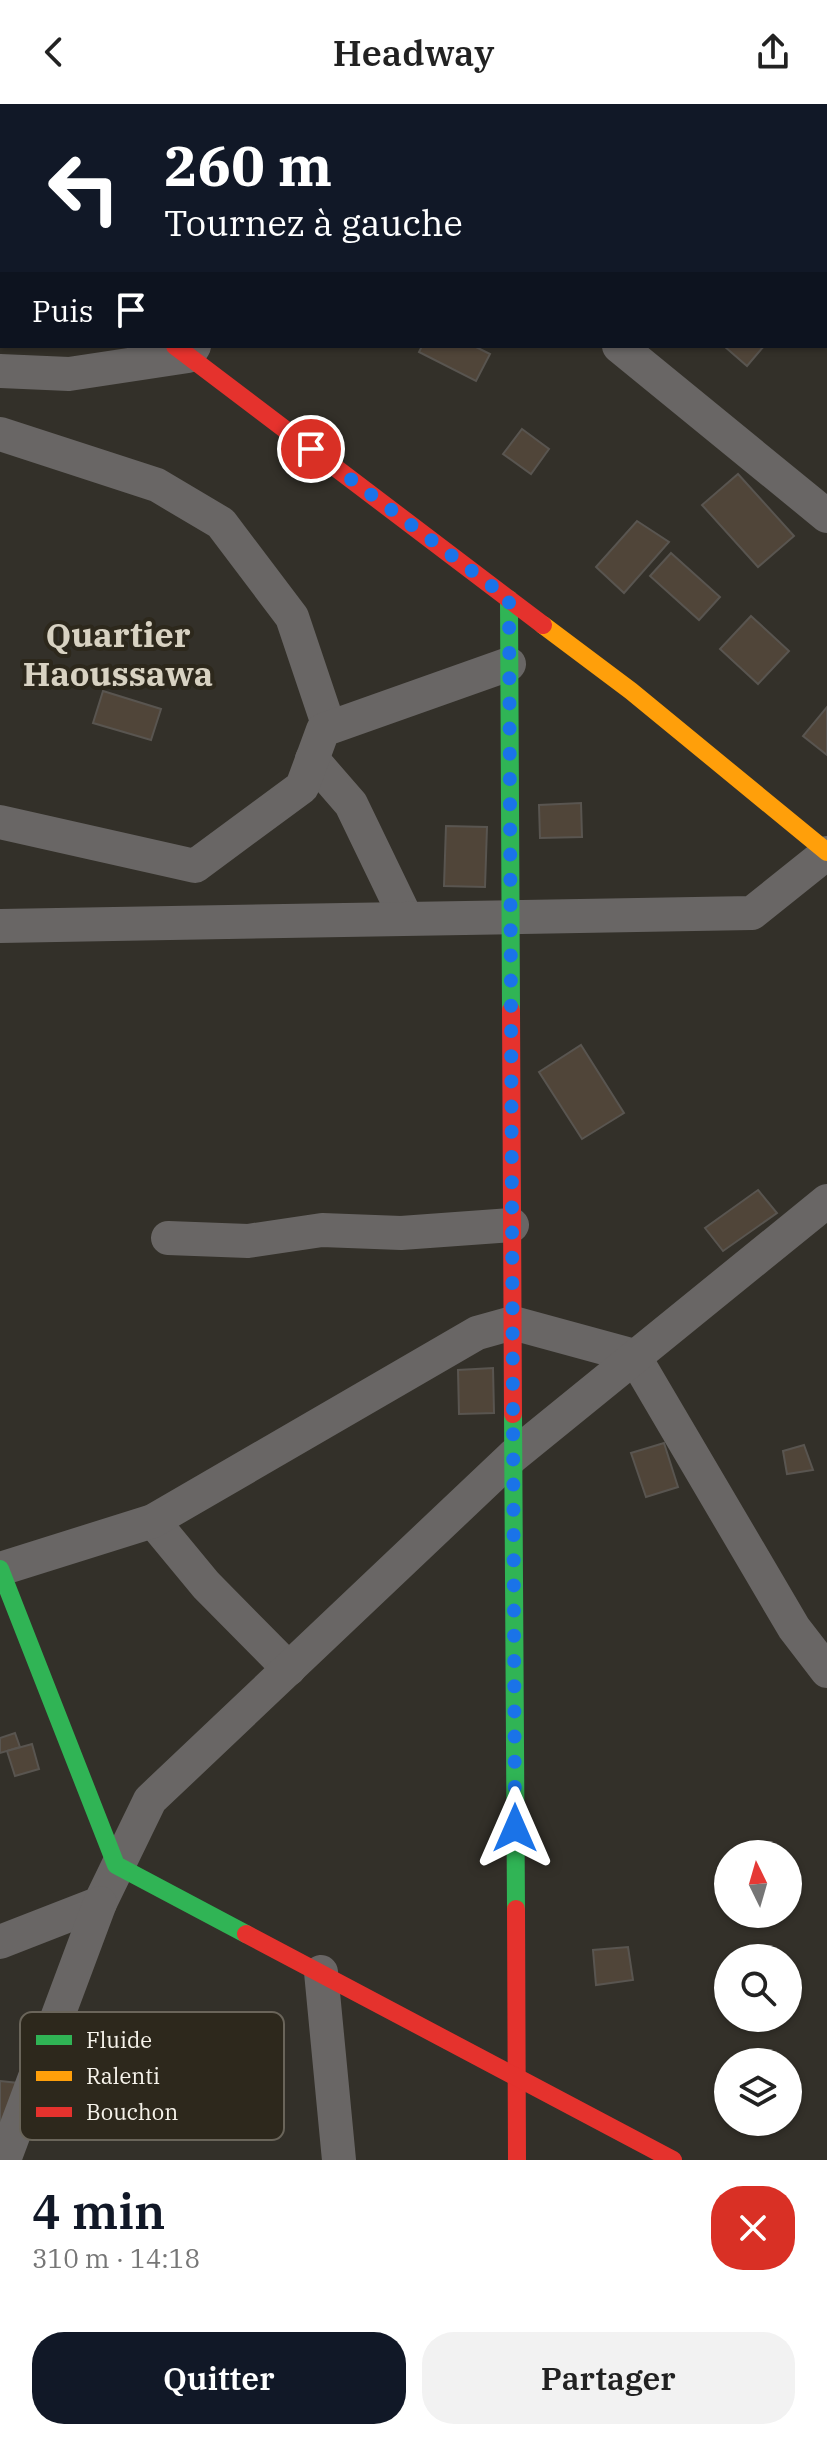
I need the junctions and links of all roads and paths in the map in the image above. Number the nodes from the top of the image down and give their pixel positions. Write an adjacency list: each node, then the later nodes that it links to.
1 (621, 348): 5 (street)
2 (185, 349): 3 (street); 6 (street)
3 (0, 371)
4 (5, 445): 8 (street)
5 (827, 516)
6 (509, 599): 7 (street); 11 (street)
7 (509, 664): 8 (street); 12 (street)
8 (329, 727): 9 (street)
9 (312, 759): 10 (street); 13 (street)
10 (0, 822)
11 (827, 853): 12 (street)
12 (510, 915): 13 (street); 16 (street)
13 (406, 918): 14 (street)
14 (0, 926)
15 (827, 1201): 19 (street)
16 (512, 1225): 17 (street); 18 (street)
17 (168, 1238)
18 (513, 1323): 19 (street); 20 (street); 21 (street)
19 (634, 1356): 20 (street); 24 (street)
20 (513, 1456): 23 (street); 30 (street)
21 (153, 1521): 22 (street); 23 (street)
22 (0, 1569): 25 (street)
23 (289, 1669): 25 (street)
24 (827, 1671)
25 (116, 1865): 26 (street); 28 (street)
26 (100, 1903): 27 (street); 29 (street)
27 (0, 1942)
28 (321, 1972): 30 (street); 33 (street)
29 (61, 2012)
30 (517, 2076): 34 (street); 35 (street)
31 (20, 2111): 32 (street)
32 (4, 2160)
33 (339, 2160)
34 (517, 2160)
35 (673, 2160)

